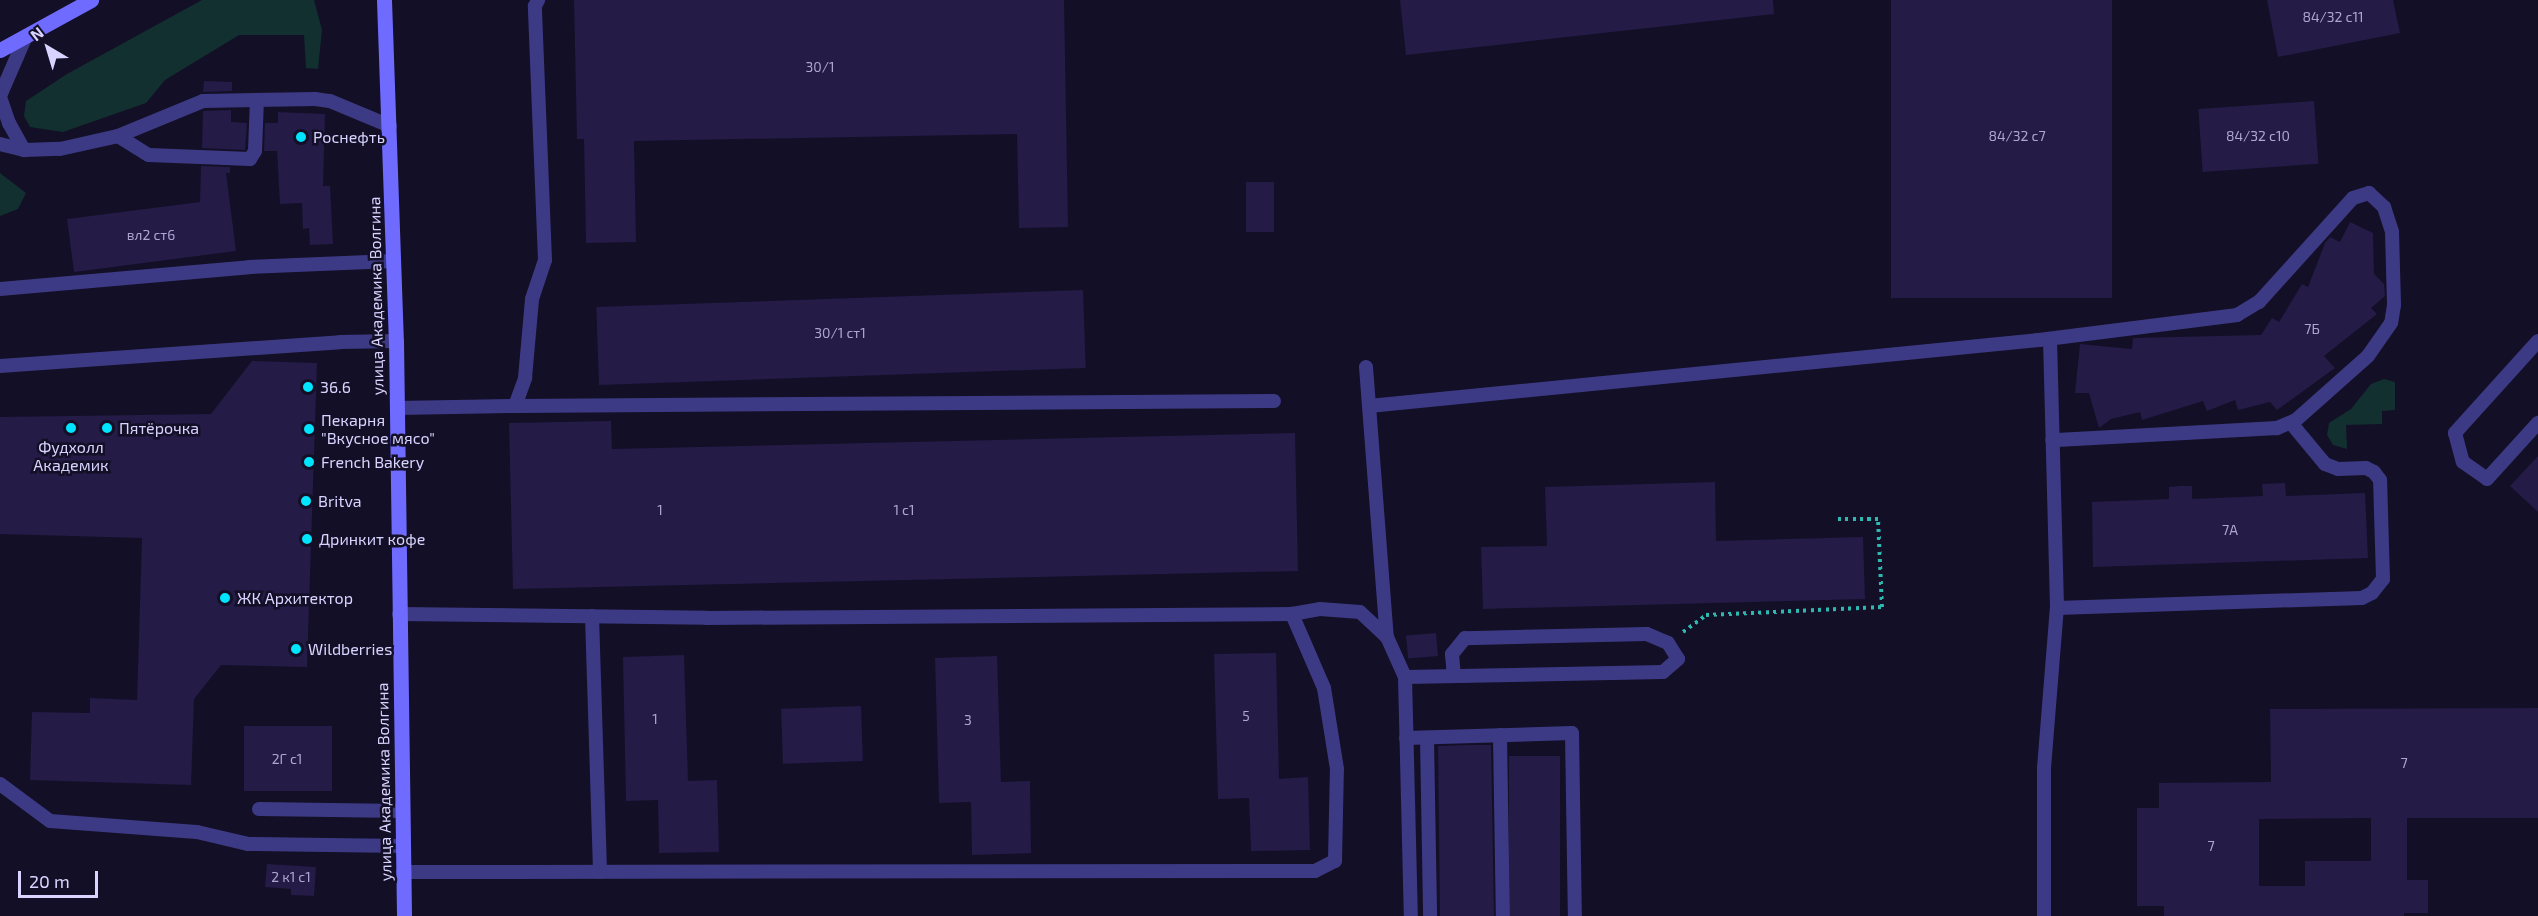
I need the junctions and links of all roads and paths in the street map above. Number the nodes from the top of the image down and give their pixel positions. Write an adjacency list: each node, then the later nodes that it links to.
1 (91, 0): 6 (street)
2 (375, 0): 5 (street)
3 (384, 0): 5 (street, улица Академика Волгина)
4 (538, 0): 22 (lane)
5 (386, 34): 10 (street, улица Академика Волгина)
6 (26, 36): 7 (street); 8 (lane)
7 (0, 50)
8 (0, 97): 13 (lane)
9 (257, 100): 10 (lane); 11 (lane); 11 (lane)
10 (390, 126): 14 (street, улица Академика Волгина)
11 (118, 136): 13 (lane)
12 (0, 144): 13 (lane)
13 (24, 150)
14 (393, 261): 15 (lane); 17 (street, улица Академика Волгина)
15 (0, 289)
16 (2050, 339): 23 (lane); 25 (lane); 27 (lane)
17 (396, 341): 19 (lane); 24 (street, улица Академика Волгина)
18 (2538, 341): 26 (lane)
19 (0, 366)
20 (1366, 367): 23 (lane)
21 (1274, 401): 22 (lane)
22 (515, 406): 24 (lane)
23 (1369, 406): 33 (lane)
24 (397, 408): 30 (street, улица Академика Волгина)
25 (2291, 423): 27 (lane); 29 (lane)
26 (2538, 423)
27 (2052, 440): 29 (lane)
28 (1838, 519): 34 (path)
29 (2057, 608): 51 (lane)
30 (399, 614): 32 (lane); 42 (street, улица Академика Волгина)
31 (1292, 614): 32 (lane); 33 (lane); 45 (lane)
32 (591, 616): 45 (lane)
33 (1388, 637): 36 (lane)
34 (1668, 643): 35 (lane); 35 (lane)
35 (1454, 676): 36 (lane)
36 (1405, 677): 38 (lane)
37 (1500, 735): 39 (lane); 49 (lane); 50 (lane)
38 (1406, 738): 39 (lane); 47 (lane)
39 (1426, 738): 48 (lane)
40 (0, 784): 43 (lane)
41 (259, 809): 42 (lane)
42 (402, 811): 43 (street, улица Академика Волгина)
43 (403, 846): 44 (street, улица Академика Волгина)
44 (403, 872): 45 (lane); 46 (street, улица Академика Волгина)
45 (600, 872)
46 (404, 916)
47 (1411, 916)
48 (1430, 916)
49 (1503, 916)
50 (1575, 916)
51 (2044, 916)

